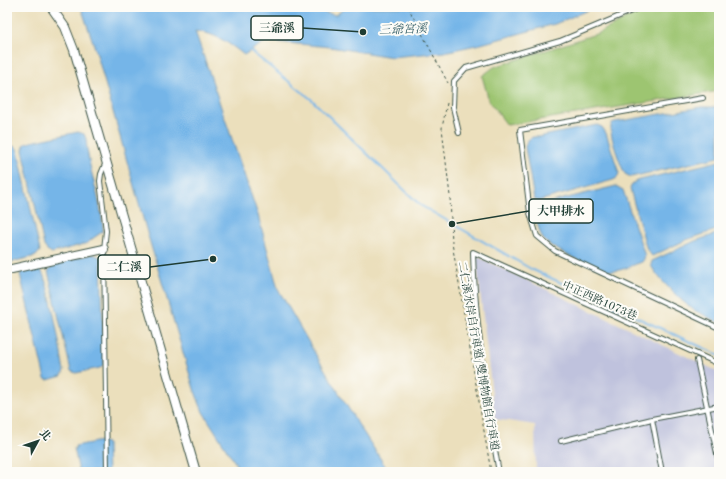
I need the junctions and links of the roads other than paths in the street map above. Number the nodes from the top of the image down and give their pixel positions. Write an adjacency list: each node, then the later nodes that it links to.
1 (51, 7): 5 (street)
2 (641, 7): 4 (lane)
3 (703, 98): 8 (lane)
4 (459, 133)
5 (106, 161): 6 (lane); 17 (street)
6 (104, 249): 7 (street); 16 (lane)
7 (7, 270)
8 (719, 328)
9 (697, 360): 12 (lane)
10 (719, 364): 18 (lane, 中正西路1073巷)
11 (719, 406): 12 (lane)
12 (707, 409): 13 (lane); 15 (lane)
13 (652, 419): 14 (lane); 19 (lane)
14 (561, 441)
15 (719, 463)
16 (107, 472)
17 (196, 472)
18 (499, 472)
19 (662, 472)

